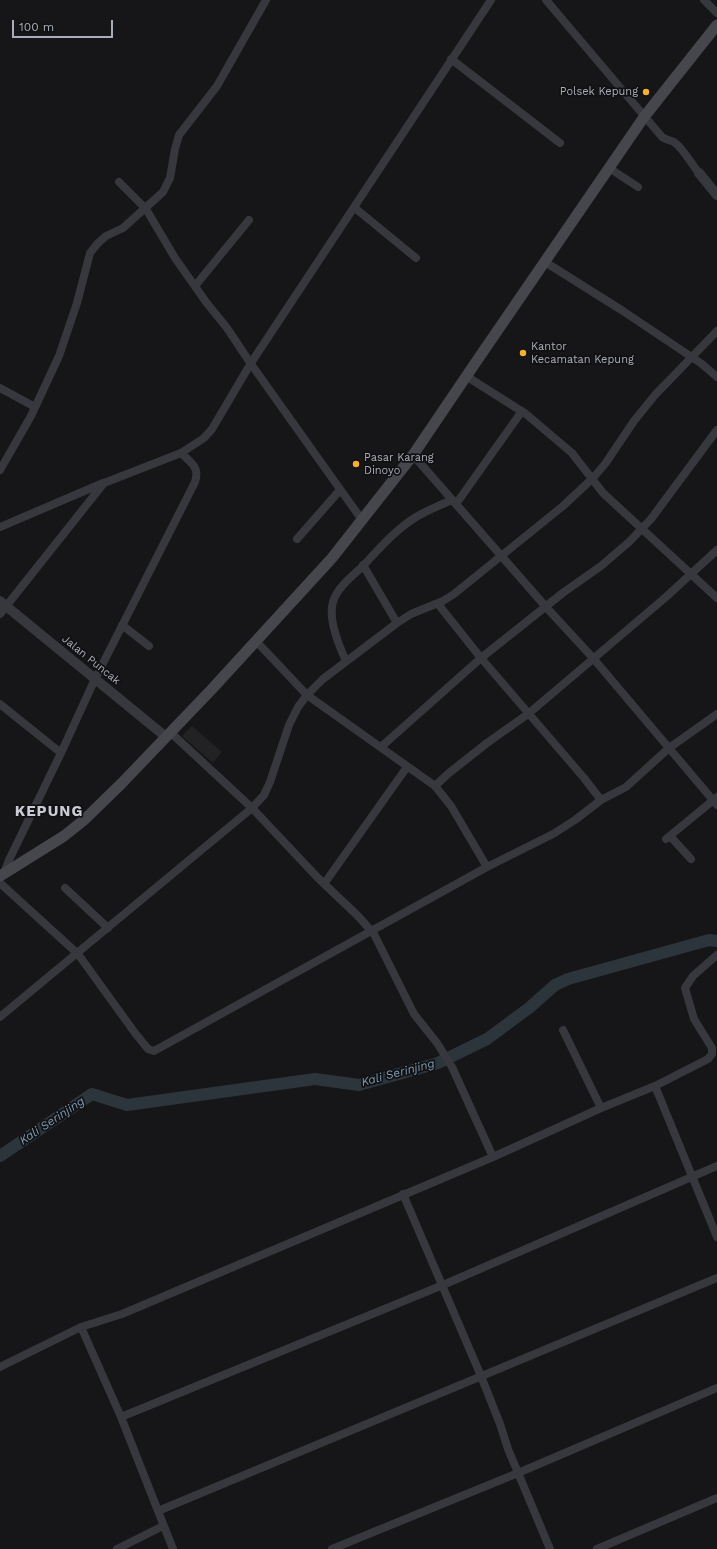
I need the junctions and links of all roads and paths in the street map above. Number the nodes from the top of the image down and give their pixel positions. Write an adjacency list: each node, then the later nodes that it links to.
1 (266, 0): 16 (street)
2 (491, 0): 7 (street)
3 (546, 0): 8 (street)
4 (704, 0): 5 (street)
5 (717, 13)
6 (717, 25): 8 (main road)
7 (451, 59): 9 (street); 15 (street)
8 (644, 116): 10 (main road); 11 (street)
9 (560, 143)
10 (609, 168): 13 (street); 19 (main road)
11 (696, 170): 14 (street)
12 (119, 182): 16 (street)
13 (638, 187)
14 (717, 195)
15 (355, 208): 18 (street); 23 (street)
16 (146, 209): 20 (street); 27 (street)
17 (249, 220): 20 (street)
18 (416, 258)
19 (545, 262): 22 (street); 24 (main road)
20 (196, 286): 23 (street)
21 (717, 330): 22 (street)
22 (690, 357): 25 (street); 33 (street)
23 (251, 364): 30 (street); 35 (street)
24 (466, 376): 28 (street); 31 (main road)
25 (717, 377)
26 (0, 388): 27 (street)
27 (35, 407): 32 (street)
28 (522, 411): 33 (street); 36 (street)
29 (717, 430): 39 (street)
30 (181, 453): 34 (street); 50 (street)
31 (413, 455): 36 (street); 37 (main road)
32 (0, 470)
33 (593, 478): 39 (street); 42 (street)
34 (104, 483): 38 (street); 47 (street)
35 (340, 490): 37 (street); 40 (street)
36 (454, 502): 42 (street); 43 (street)
37 (362, 520): 51 (main road)
38 (0, 527)
39 (642, 529): 44 (street); 48 (street)
40 (297, 539)
41 (717, 550): 44 (street)
42 (502, 556): 46 (street); 48 (street)
43 (363, 565): 49 (street); 55 (street)
44 (691, 575): 45 (street); 54 (street)
45 (717, 598)
46 (438, 604): 49 (street); 53 (street)
47 (2, 607): 56 (street, Jalan Puncak)
48 (546, 607): 53 (street); 54 (street)
49 (397, 623): 55 (street)
50 (122, 624): 52 (street); 56 (street)
51 (256, 641): 57 (street); 61 (main road)
52 (149, 646)
53 (481, 658): 59 (street); 62 (street)
54 (593, 658): 59 (street); 63 (street)
55 (346, 661): 57 (street)
56 (95, 679): 61 (street, Jalan Puncak); 64 (street)
57 (307, 695): 62 (street); 69 (street)
58 (0, 704): 64 (street)
59 (528, 714): 66 (street); 67 (street)
60 (717, 714): 63 (street)
61 (168, 734): 69 (street); 72 (main road)
62 (381, 747): 65 (street)
63 (669, 748): 67 (street); 68 (street)
64 (61, 753): 72 (street)
65 (408, 767): 66 (street); 73 (street)
66 (435, 786): 71 (street)
67 (601, 800): 71 (street)
68 (716, 801): 70 (street)
69 (249, 804): 73 (street); 75 (street)
70 (691, 859)
71 (487, 867): 76 (street)
72 (1, 877): 77 (street)
73 (324, 884): 76 (street)
74 (65, 888): 75 (street)
75 (105, 925): 77 (street)
76 (374, 935): 77 (street); 83 (street)
77 (76, 952): 79 (street)
78 (717, 955): 81 (street)
79 (0, 1017)
80 (563, 1030): 82 (street)
81 (655, 1086): 82 (street); 85 (street)
82 (601, 1108): 83 (street)
83 (493, 1157): 86 (street)
84 (717, 1166): 85 (street)
85 (691, 1177): 87 (street); 89 (street)
86 (403, 1194): 89 (street); 90 (street)
87 (717, 1238)
88 (717, 1278): 92 (street)
89 (443, 1285): 92 (street); 94 (street)
90 (81, 1327): 91 (street); 94 (street)
91 (0, 1367)
92 (481, 1376): 95 (street); 97 (street)
93 (717, 1388): 95 (street)
94 (120, 1417): 97 (street)
95 (518, 1473): 101 (street); 102 (street)
96 (717, 1498): 103 (street)
97 (158, 1511): 98 (street)
98 (163, 1526): 99 (street); 100 (street)
99 (117, 1549)
100 (173, 1549)
101 (332, 1549)
102 (550, 1549)
103 (597, 1549)

